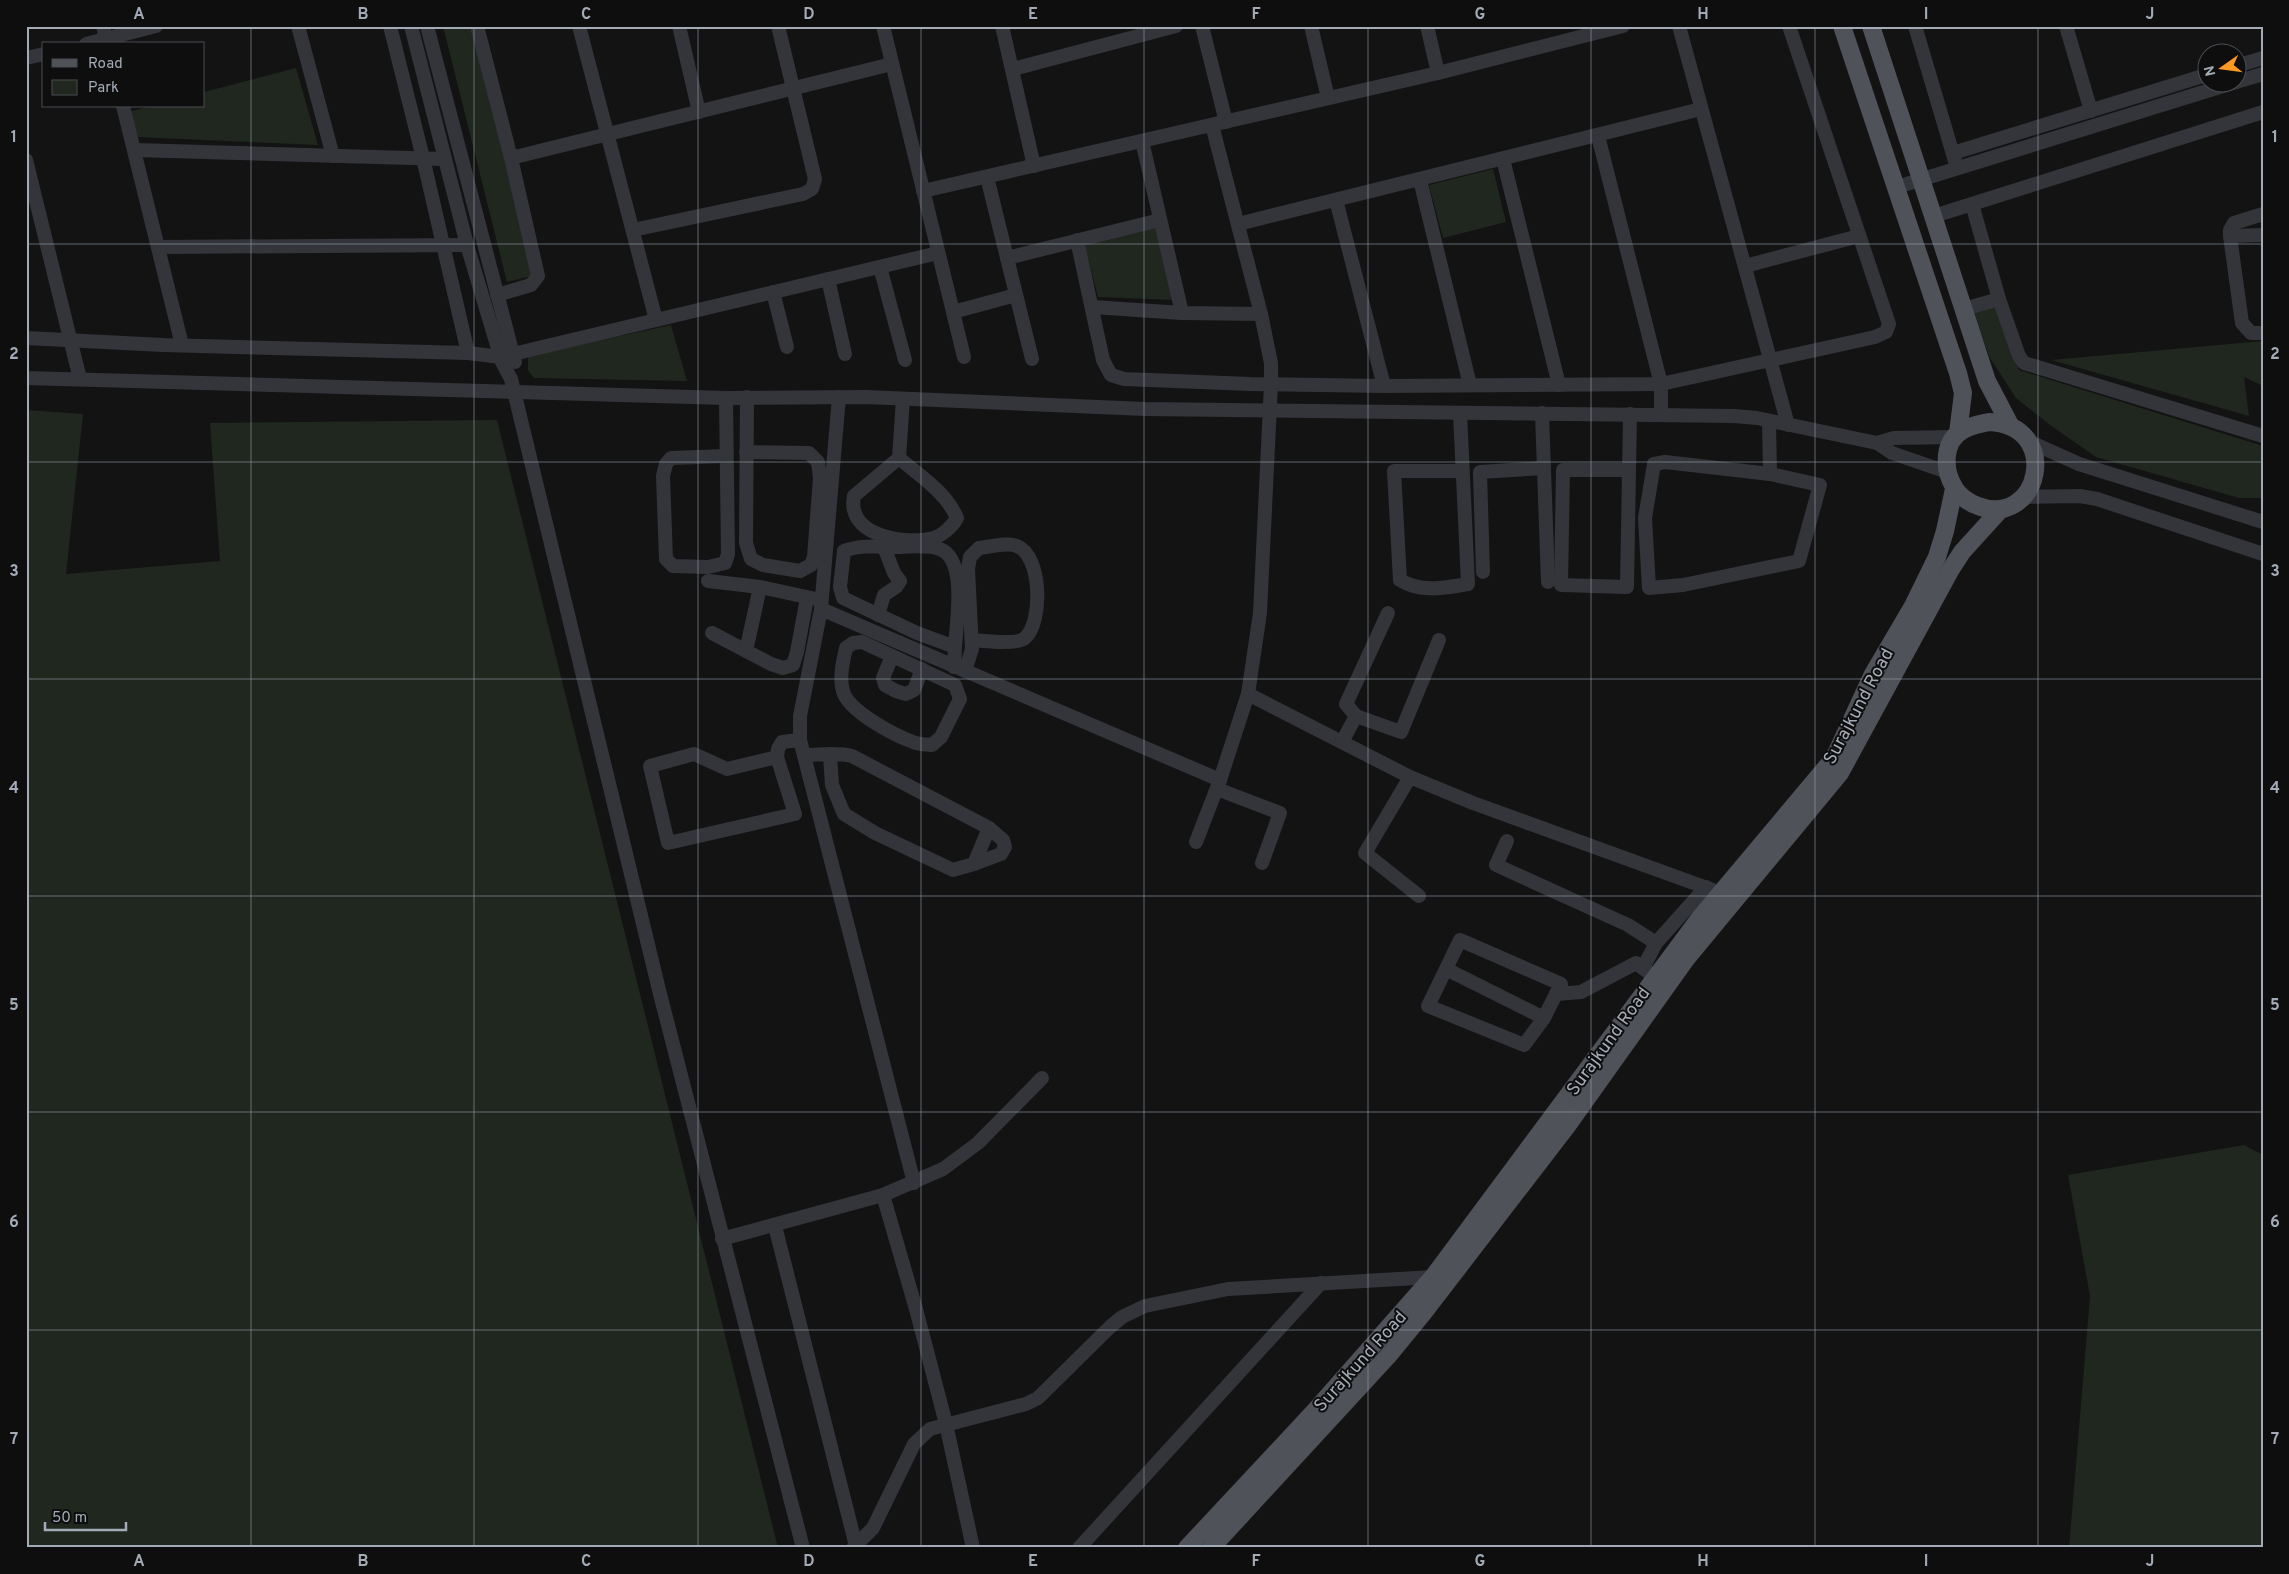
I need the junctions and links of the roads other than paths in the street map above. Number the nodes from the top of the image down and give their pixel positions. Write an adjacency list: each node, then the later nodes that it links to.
1 (156, 26): 24 (street)
2 (298, 26): 52 (street)
3 (390, 26): 28 (street)
4 (412, 26): 26 (street)
5 (427, 26): 86 (street)
6 (476, 26): 54 (street)
7 (580, 26): 47 (street)
8 (679, 26): 44 (street)
9 (778, 26): 38 (street)
10 (883, 26): 32 (street)
11 (1002, 26): 33 (street)
12 (1176, 26): 33 (street)
13 (1202, 26): 46 (street)
14 (1311, 26): 40 (street)
15 (1427, 26): 34 (street)
16 (1623, 26): 23 (street)
17 (1679, 26): 42 (street)
18 (1789, 26): 74 (street)
19 (1842, 26): 63 (main road)
20 (1871, 26): 62 (main road)
21 (1915, 26): 51 (street)
22 (2066, 26): 43 (street)
23 (1586, 31): 34 (street)
24 (105, 36): 25 (street)
25 (91, 42)
26 (418, 52): 28 (street); 57 (street)
27 (42, 54): 29 (street)
28 (397, 55): 53 (street)
29 (26, 58)
30 (2263, 58): 31 (street)
31 (2246, 63)
32 (892, 64): 38 (street); 65 (street)
33 (1013, 69): 58 (street)
34 (1438, 73): 40 (street)
35 (2263, 74): 37 (street)
36 (2196, 78): 43 (street)
37 (2246, 79)
38 (793, 89): 44 (street); 72 (street)
39 (2204, 92): 59 (street)
40 (1328, 98): 46 (street)
41 (124, 108): 50 (street)
42 (1702, 109): 48 (street); 82 (street)
43 (2091, 111): 51 (street)
44 (699, 112): 47 (street)
45 (2263, 112): 67 (street)
46 (1219, 123): 49 (street); 71 (street)
47 (608, 134): 54 (street); 72 (street)
48 (1598, 136): 55 (street); 110 (street)
49 (1142, 141): 58 (street); 70 (street)
50 (134, 150): 52 (street); 79 (street)
51 (1953, 153): 59 (street)
52 (333, 156): 53 (street)
53 (423, 158): 57 (street); 78 (street)
54 (511, 158): 86 (street)
55 (1503, 159): 61 (street); 113 (street)
56 (26, 160): 64 (street)
57 (445, 160): 77 (street)
58 (1034, 166): 60 (street)
59 (1957, 169): 62 (street)
60 (987, 177): 65 (street); 81 (street)
61 (1420, 180): 66 (street); 112 (street)
62 (1922, 180): 63 (street); 69 (main road)
63 (1896, 187): 127 (main road)
64 (30, 190): 97 (street)
65 (924, 191): 80 (street)
66 (1336, 200): 71 (street); 114 (street)
67 (1972, 204): 69 (street); 88 (street)
68 (2263, 214): 75 (street)
69 (1934, 216): 90 (main road)
70 (1160, 220): 76 (street); 92 (street)
71 (1238, 224): 93 (street)
72 (633, 230): 94 (street)
73 (2263, 235): 75 (street)
74 (1859, 236): 82 (street); 106 (street)
75 (2230, 236): 95 (street)
76 (1077, 240): 81 (street); 89 (street)
77 (467, 245): 78 (street); 102 (street)
78 (444, 246): 79 (street); 100 (street)
79 (158, 247): 98 (street)
80 (938, 253): 83 (street); 91 (street)
81 (1007, 258): 87 (street)
82 (1745, 266): 106 (street)
83 (880, 267): 84 (street); 105 (street)
84 (828, 279): 85 (street); 101 (street)
85 (773, 292): 94 (street); 99 (street)
86 (498, 295): 102 (street)
87 (1016, 295): 91 (street); 104 (street)
88 (1999, 299): 90 (street); 128 (street)
89 (1093, 307): 92 (street); 109 (street)
90 (1964, 310): 126 (main road)
91 (953, 312): 103 (street)
92 (1182, 313): 93 (street)
93 (1261, 314): 109 (street)
94 (656, 320): 102 (street)
95 (2263, 333)
96 (26, 338): 97 (street)
97 (71, 340): 98 (street); 108 (street)
98 (182, 345): 100 (street)
99 (787, 347)
100 (468, 353): 102 (street)
101 (846, 354)
102 (507, 356): 111 (street)
103 (964, 357)
104 (1032, 359)
105 (906, 360)
106 (1771, 361): 110 (street); 125 (street)
107 (26, 378): 108 (street)
108 (80, 379): 111 (street)
109 (1271, 384): 114 (street); 119 (street)
110 (1661, 384): 113 (street); 123 (street)
111 (513, 385): 117 (street); 189 (street)
112 (1470, 385): 113 (street); 114 (street)
113 (1559, 385)
114 (1384, 386)
115 (747, 397): 116 (street); 117 (street); 131 (street)
116 (839, 397): 118 (street); 152 (street)
117 (726, 398): 132 (street)
118 (903, 399): 119 (street); 133 (street)
119 (1268, 411): 120 (street); 164 (street)
120 (1460, 413): 121 (street); 136 (street)
121 (1542, 413): 122 (street); 134 (street)
122 (1630, 414): 123 (street); 135 (street)
123 (1661, 414): 124 (street)
124 (1769, 421): 125 (street); 138 (street)
125 (1788, 425): 130 (street)
126 (2010, 425): 127 (main road); 129 (main road)
127 (1956, 435): 130 (street); 137 (main road)
128 (2263, 436)
129 (2030, 442): 140 (main road); 142 (street)
130 (1877, 443): 137 (street)
131 (746, 452): 131 (street)
132 (726, 456): 132 (street)
133 (899, 458): 133 (street)
134 (1544, 468): 147 (street); 149 (street)
135 (1628, 470): 135 (street)
136 (1463, 471): 136 (street)
137 (1947, 472): 139 (main road)
138 (1770, 474): 138 (street)
139 (1954, 488): 141 (main road); 178 (main road, Surajkund Road)
140 (2023, 497): 141 (main road); 146 (street)
141 (2002, 509): 198 (main road, Surajkund Road)
142 (2247, 517): 143 (street); 144 (street)
143 (2263, 517)
144 (2263, 522)
145 (884, 547): 154 (street); 154 (street); 159 (street)
146 (2263, 554)
147 (1483, 572)
148 (708, 581): 150 (street)
149 (1548, 582)
150 (760, 587): 151 (street); 160 (street)
151 (807, 598): 152 (street); 160 (street)
152 (821, 604): 158 (street); 166 (street)
153 (1388, 613): 165 (street)
154 (878, 615): 159 (street)
155 (712, 633): 160 (street)
156 (972, 640): 156 (street); 163 (street)
157 (1439, 640): 165 (street)
158 (910, 648): 161 (street); 163 (street)
159 (955, 648): 163 (street)
160 (746, 651)
161 (899, 659): 162 (street); 162 (street); 162 (street)
162 (922, 669)
163 (959, 669): 172 (street)
164 (1248, 694): 167 (street); 172 (street)
165 (1356, 716): 167 (street)
166 (800, 740): 168 (street); 170 (street)
167 (1342, 742): 171 (street)
168 (804, 755): 169 (street); 186 (street)
169 (830, 755): 173 (street); 177 (street)
170 (777, 757): 170 (street)
171 (1410, 777): 178 (street); 179 (street)
172 (1219, 785): 175 (street); 176 (street)
173 (989, 828): 177 (street); 177 (street)
174 (1507, 841): 180 (street)
175 (1196, 842)
176 (1262, 862)
177 (974, 864)
178 (1713, 890): 180 (street); 182 (main road, Surajkund Road)
179 (1419, 896)
180 (1656, 943): 182 (street)
181 (1446, 969): 183 (street); 184 (street); 184 (street)
182 (1649, 973): 183 (street); 190 (main road, Surajkund Road)
183 (1556, 994): 184 (street)
184 (1544, 1018)
185 (1042, 1078): 186 (street)
186 (914, 1183): 187 (street)
187 (883, 1195): 188 (street); 192 (street)
188 (775, 1226): 189 (street); 193 (street)
189 (722, 1239): 194 (street)
190 (1433, 1277): 191 (street); 197 (main road, Surajkund Road)
191 (1321, 1283): 192 (street); 196 (street)
192 (946, 1424): 193 (street); 195 (street)
193 (855, 1547)
194 (803, 1548)
195 (973, 1548)
196 (1079, 1548)
197 (1187, 1548)
198 (1211, 1548)

